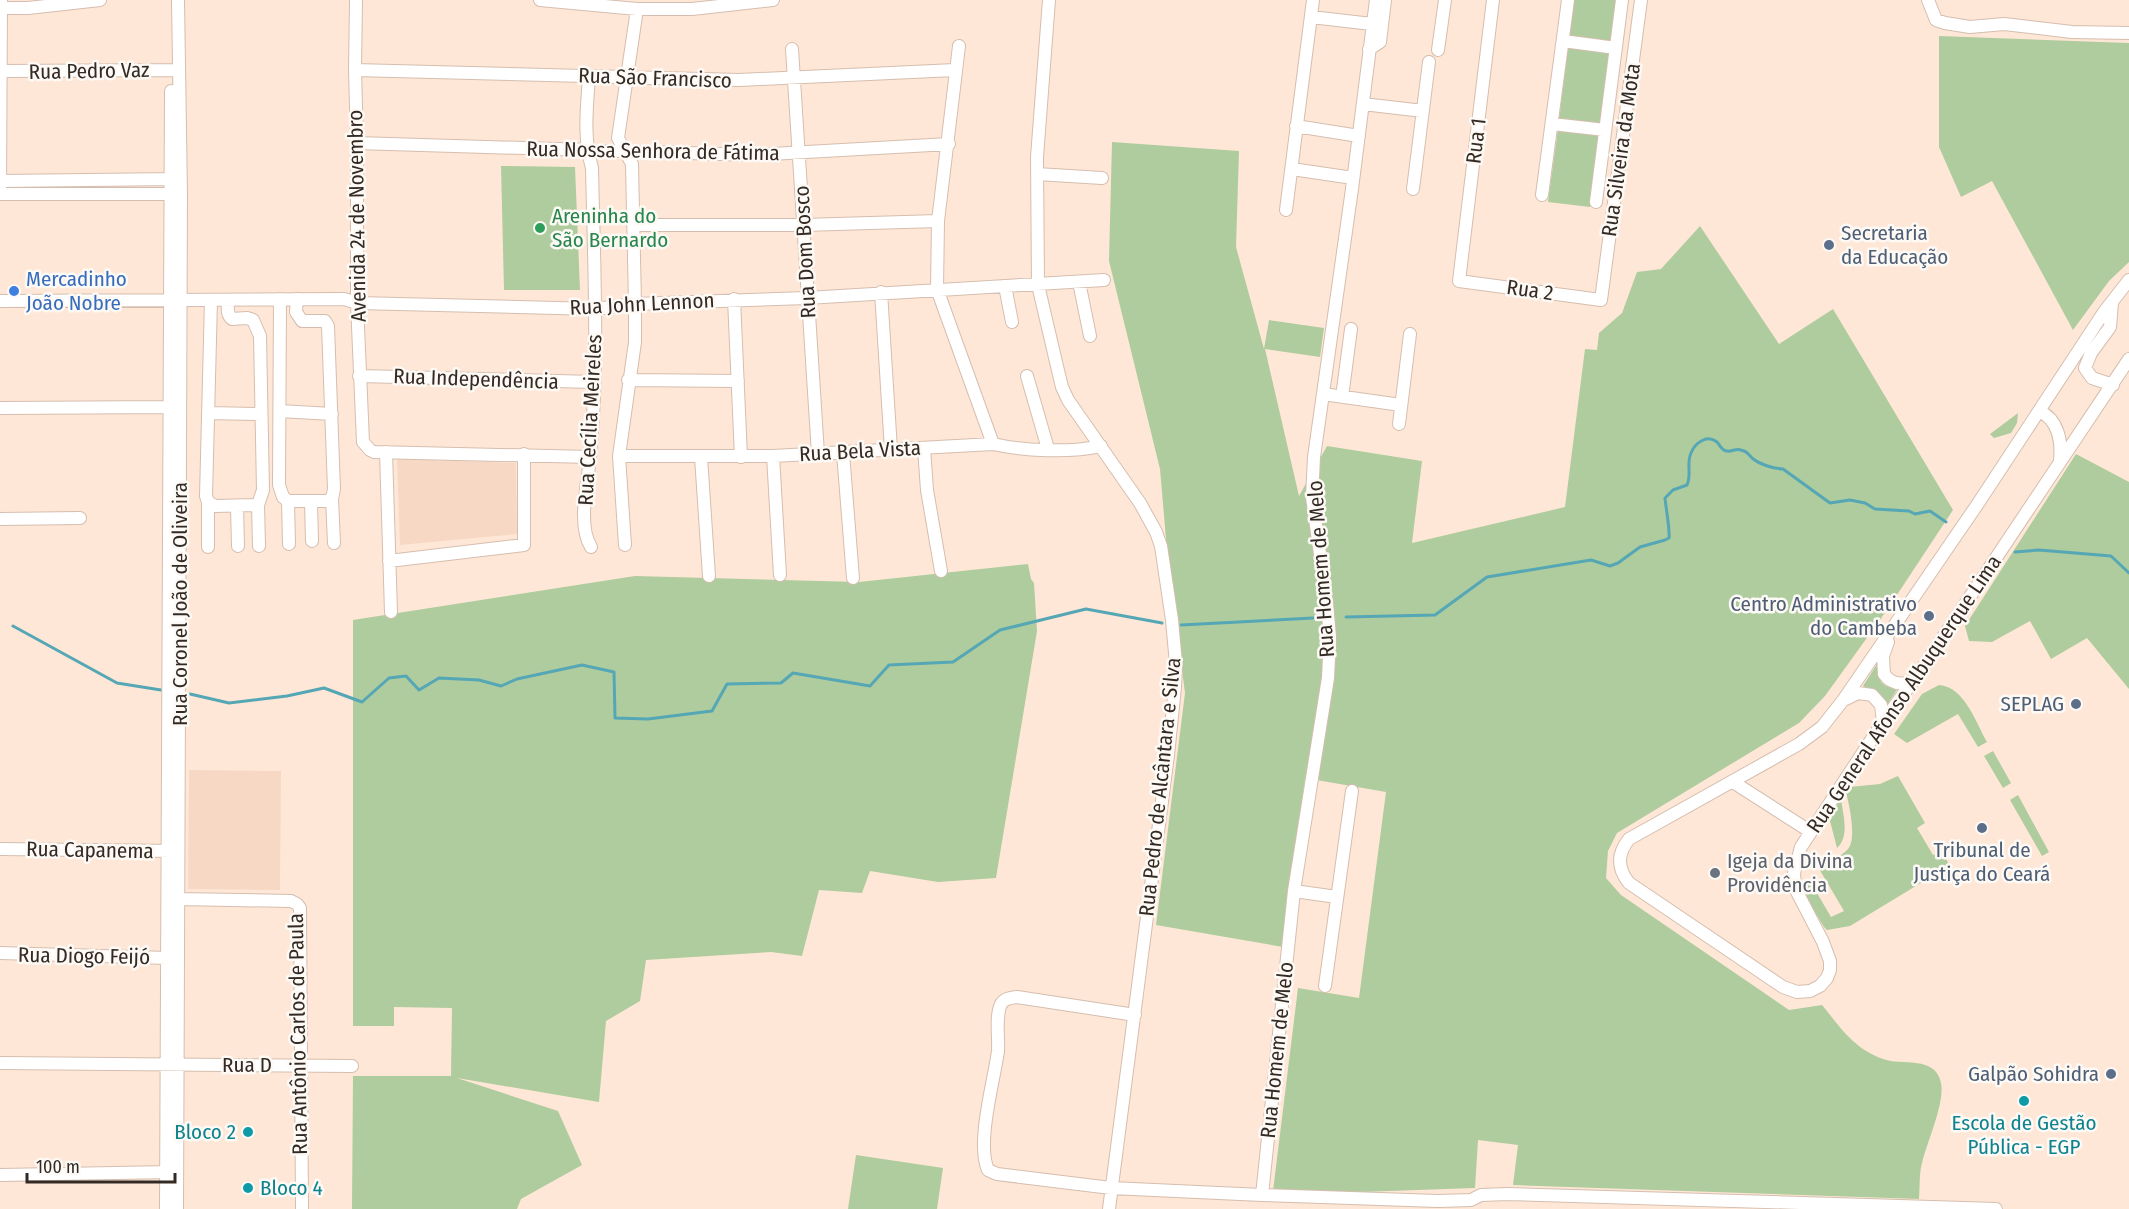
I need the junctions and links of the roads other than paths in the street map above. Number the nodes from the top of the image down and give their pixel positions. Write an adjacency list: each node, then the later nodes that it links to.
1 (100, 0): 18 (street)
2 (170, 0): 30 (street, Rua Coronel João de Oliveira)
3 (178, 0): 30 (street, Rua Coronel João de Oliveira)
4 (356, 0): 31 (street, Avenida 24 de Novembro)
5 (540, 0): 17 (street)
6 (772, 0): 19 (street)
7 (1049, 0): 49 (street, Rua Pedro de Alcântara e Silva)
8 (1313, 0): 20 (street)
9 (1376, 0): 21 (street, Rua Homem de Melo)
10 (1385, 0): 27 (street, Rua Homem de Melo)
11 (1445, 0): 28 (street)
12 (1492, 0): 66 (street, Rua 1)
13 (1568, 0): 23 (street)
14 (1622, 0): 25 (street)
15 (1641, 0): 78 (street, Rua Silveira da Mota)
16 (1928, 0): 22 (street)
17 (579, 2): 19 (street)
18 (1, 6): 33 (street)
19 (637, 9): 35 (street, Rua Cecília Meireles)
20 (1311, 17): 21 (street); 40 (street)
21 (1372, 24): 27 (street, Rua Homem de Melo)
22 (2129, 33)
23 (1563, 41): 25 (street); 39 (street)
24 (959, 46): 32 (street)
25 (1616, 48): 41 (street)
26 (792, 49): 36 (street, Rua Dom Bosco)
27 (1369, 49): 37 (street, Rua Homem de Melo)
28 (1438, 50)
29 (1429, 62): 38 (street)
30 (175, 70): 33 (street, Rua Pedro Vaz); 52 (street, Rua Coronel João de Oliveira)
31 (354, 70): 34 (street, Rua São Francisco); 43 (street, Avenida 24 de Novembro)
32 (955, 70): 36 (street, Rua São Francisco); 44 (street)
33 (0, 72): 53 (street)
34 (589, 76): 35 (street, Rua São Francisco); 45 (street, Rua Cecília Meireles)
35 (626, 77): 36 (street, Rua São Francisco); 46 (street, Rua Cecília Meireles)
36 (793, 79): 47 (street, Rua Dom Bosco)
37 (1363, 104): 38 (street); 42 (street, Rua Homem de Melo)
38 (1423, 111): 54 (street)
39 (1552, 124): 41 (street); 58 (street)
40 (1296, 126): 42 (street); 48 (street)
41 (1605, 130): 59 (street)
42 (1359, 136): 51 (street, Rua Homem de Melo)
43 (357, 143): 45 (street, Rua Nossa Senhora de Fátima); 82 (street, Avenida 24 de Novembro)
44 (949, 144): 47 (street, Rua Nossa Senhora de Fátima); 61 (street)
45 (586, 150): 46 (street, Rua Nossa Senhora de Fátima); 84 (street, Rua Cecília Meireles)
46 (626, 151): 47 (street, Rua Nossa Senhora de Fátima); 62 (street, Rua Cecília Meireles)
47 (799, 153): 63 (street, Rua Dom Bosco)
48 (1292, 169): 51 (street); 60 (street)
49 (1037, 174): 50 (street); 68 (street, Rua Pedro de Alcântara e Silva)
50 (1102, 178)
51 (1353, 178): 96 (street, Rua Homem de Melo)
52 (176, 179): 53 (street); 57 (street, Rua Coronel João de Oliveira)
53 (0, 181): 55 (street)
54 (1413, 189)
55 (0, 190)
56 (0, 194): 57 (street)
57 (176, 194): 80 (street, Rua Coronel João de Oliveira)
58 (1542, 195)
59 (1596, 202)
60 (1286, 210)
61 (938, 220): 63 (street); 70 (street)
62 (633, 225): 63 (street); 83 (street, Rua Cecília Meireles)
63 (803, 225): 72 (street, Rua Dom Bosco)
64 (1104, 280): 67 (street, Rua John Lennon)
65 (2129, 280): 81 (street, Rua General Afonso Albuquerque Lima)
66 (1459, 281): 78 (street, Rua 2)
67 (1079, 282): 68 (street, Rua John Lennon); 88 (street)
68 (1038, 285): 69 (street, Rua John Lennon); 108 (street, Rua Pedro de Alcântara e Silva)
69 (1005, 286): 70 (street, Rua John Lennon); 85 (street)
70 (937, 289): 71 (street, Rua John Lennon); 107 (street)
71 (881, 292): 72 (street, Rua John Lennon); 111 (street)
72 (807, 298): 75 (street, Rua John Lennon); 115 (street, Rua Dom Bosco)
73 (280, 299): 74 (street, Rua John Lennon); 77 (street, Rua John Lennon); 101 (street)
74 (297, 299): 82 (street, Rua John Lennon); 105 (street)
75 (734, 299): 83 (street, Rua John Lennon); 93 (street)
76 (212, 300): 77 (street, Rua John Lennon); 80 (street, Rua John Lennon); 103 (street)
77 (228, 300): 104 (street)
78 (1601, 300)
79 (0, 301): 80 (street, Rua John Lennon)
80 (176, 301): 99 (street, Rua Coronel João de Oliveira); 152 (street, Rua Coronel João de Oliveira)
81 (2112, 302): 95 (street); 102 (street, Rua General Afonso Albuquerque Lima)
82 (357, 303): 84 (street, Rua John Lennon); 90 (street, Avenida 24 de Novembro)
83 (635, 304): 84 (street, Rua John Lennon); 92 (street, Rua Cecília Meireles)
84 (595, 309): 94 (street, Rua Cecília Meireles)
85 (1012, 322)
86 (1351, 329): 97 (street)
87 (1410, 334): 98 (street)
88 (1090, 336)
89 (2129, 358): 95 (street, Rua General Afonso Albuquerque Lima)
90 (359, 376): 94 (street, Rua Independência); 112 (street, Avenida 24 de Novembro)
91 (1027, 376): 110 (street)
92 (628, 380): 93 (street); 116 (street, Rua Cecília Meireles)
93 (738, 381): 120 (street)
94 (594, 382): 118 (street, Rua Cecília Meireles)
95 (2113, 385): 121 (street, Rua General Afonso Albuquerque Lima)
96 (1323, 394): 97 (street); 153 (street, Rua Homem de Melo)
97 (1342, 397): 98 (street)
98 (1401, 405): 106 (street)
99 (171, 407): 100 (street); 152 (street, Rua Coronel João de Oliveira)
100 (0, 408)
101 (280, 411): 105 (street); 123 (street)
102 (2039, 411): 121 (street); 144 (street, Rua General Afonso Albuquerque Lima)
103 (208, 413): 104 (street); 124 (street)
104 (261, 414): 126 (street)
105 (332, 414): 122 (street)
106 (1399, 424)
107 (993, 444): 109 (street, Rua Bela Vista); 110 (street, Rua Bela Vista)
108 (1101, 446): 110 (street, Rua Bela Vista); 159 (street, Rua Pedro de Alcântara e Silva)
109 (924, 448): 111 (street, Rua Bela Vista); 139 (street)
110 (1048, 449)
111 (891, 450): 113 (street, Rua Bela Vista)
112 (387, 452): 114 (street); 138 (street)
113 (843, 453): 115 (street, Rua Bela Vista); 142 (street)
114 (524, 454): 118 (street); 138 (street)
115 (818, 454): 117 (street, Rua Bela Vista)
116 (619, 456): 119 (street, Rua Bela Vista); 133 (street, Rua Cecília Meireles)
117 (773, 456): 120 (street, Rua Bela Vista); 140 (street)
118 (590, 457): 137 (street, Rua Cecília Meireles)
119 (701, 457): 120 (street, Rua Bela Vista); 141 (street)
120 (741, 457)
121 (2060, 461): 145 (street, Rua General Afonso Albuquerque Lima)
122 (332, 499): 125 (street); 131 (street)
123 (288, 501): 125 (street); 132 (street)
124 (208, 502): 127 (street); 136 (street)
125 (311, 502): 130 (street)
126 (258, 505): 127 (street); 135 (street)
127 (237, 506): 134 (street)
128 (80, 518): 129 (street)
129 (0, 519)
130 (312, 541)
131 (334, 543)
132 (289, 544)
133 (625, 545)
134 (238, 546)
135 (259, 546)
136 (208, 547)
137 (591, 547)
138 (389, 561): 143 (street)
139 (941, 571)
140 (780, 575)
141 (709, 576)
142 (853, 578)
143 (391, 612)
144 (1892, 629): 145 (street); 146 (street, Rua General Afonso Albuquerque Lima)
145 (1911, 682): 147 (street, Rua General Afonso Albuquerque Lima)
146 (1844, 699): 147 (street); 148 (street, Rua General Afonso Albuquerque Lima)
147 (1882, 722): 150 (street, Rua General Afonso Albuquerque Lima)
148 (1733, 782): 150 (street); 150 (street, Rua General Afonso Albuquerque Lima)
149 (1352, 791): 154 (street)
150 (1811, 832)
151 (0, 849): 152 (street, Rua Capanema)
152 (174, 851): 155 (street, Rua Coronel João de Oliveira); 157 (street, Rua Coronel João de Oliveira)
153 (1294, 891): 154 (street); 167 (street, Rua Homem de Melo)
154 (1337, 897): 158 (street)
155 (179, 899): 161 (street, Rua Coronel João de Oliveira); 162 (street, Rua Antônio Carlos de Paula)
156 (0, 953): 157 (street, Rua Diogo Feijó)
157 (168, 958): 161 (street, Rua Coronel João de Oliveira)
158 (1325, 986)
159 (1135, 1015): 166 (street, Rua Pedro de Alcântara e Silva); 166 (street)
160 (0, 1063): 161 (street, Rua D)
161 (173, 1065): 162 (street, Rua D); 164 (street, Rua Coronel João de Oliveira)
162 (301, 1065): 163 (street, Rua D); 173 (street, Rua Antônio Carlos de Paula)
163 (352, 1066)
164 (172, 1172): 165 (street); 171 (street, Rua Coronel João de Oliveira); 172 (street, Rua Coronel João de Oliveira)
165 (0, 1175)
166 (1112, 1188): 167 (street); 174 (street, Rua Pedro de Alcântara e Silva)
167 (1262, 1195): 168 (street)
168 (1330, 1203): 169 (street)
169 (1471, 1204): 170 (street)
170 (1856, 1207): 175 (street)
171 (166, 1209)
172 (177, 1209)
173 (302, 1209)
174 (1109, 1209)
175 (1996, 1209)

